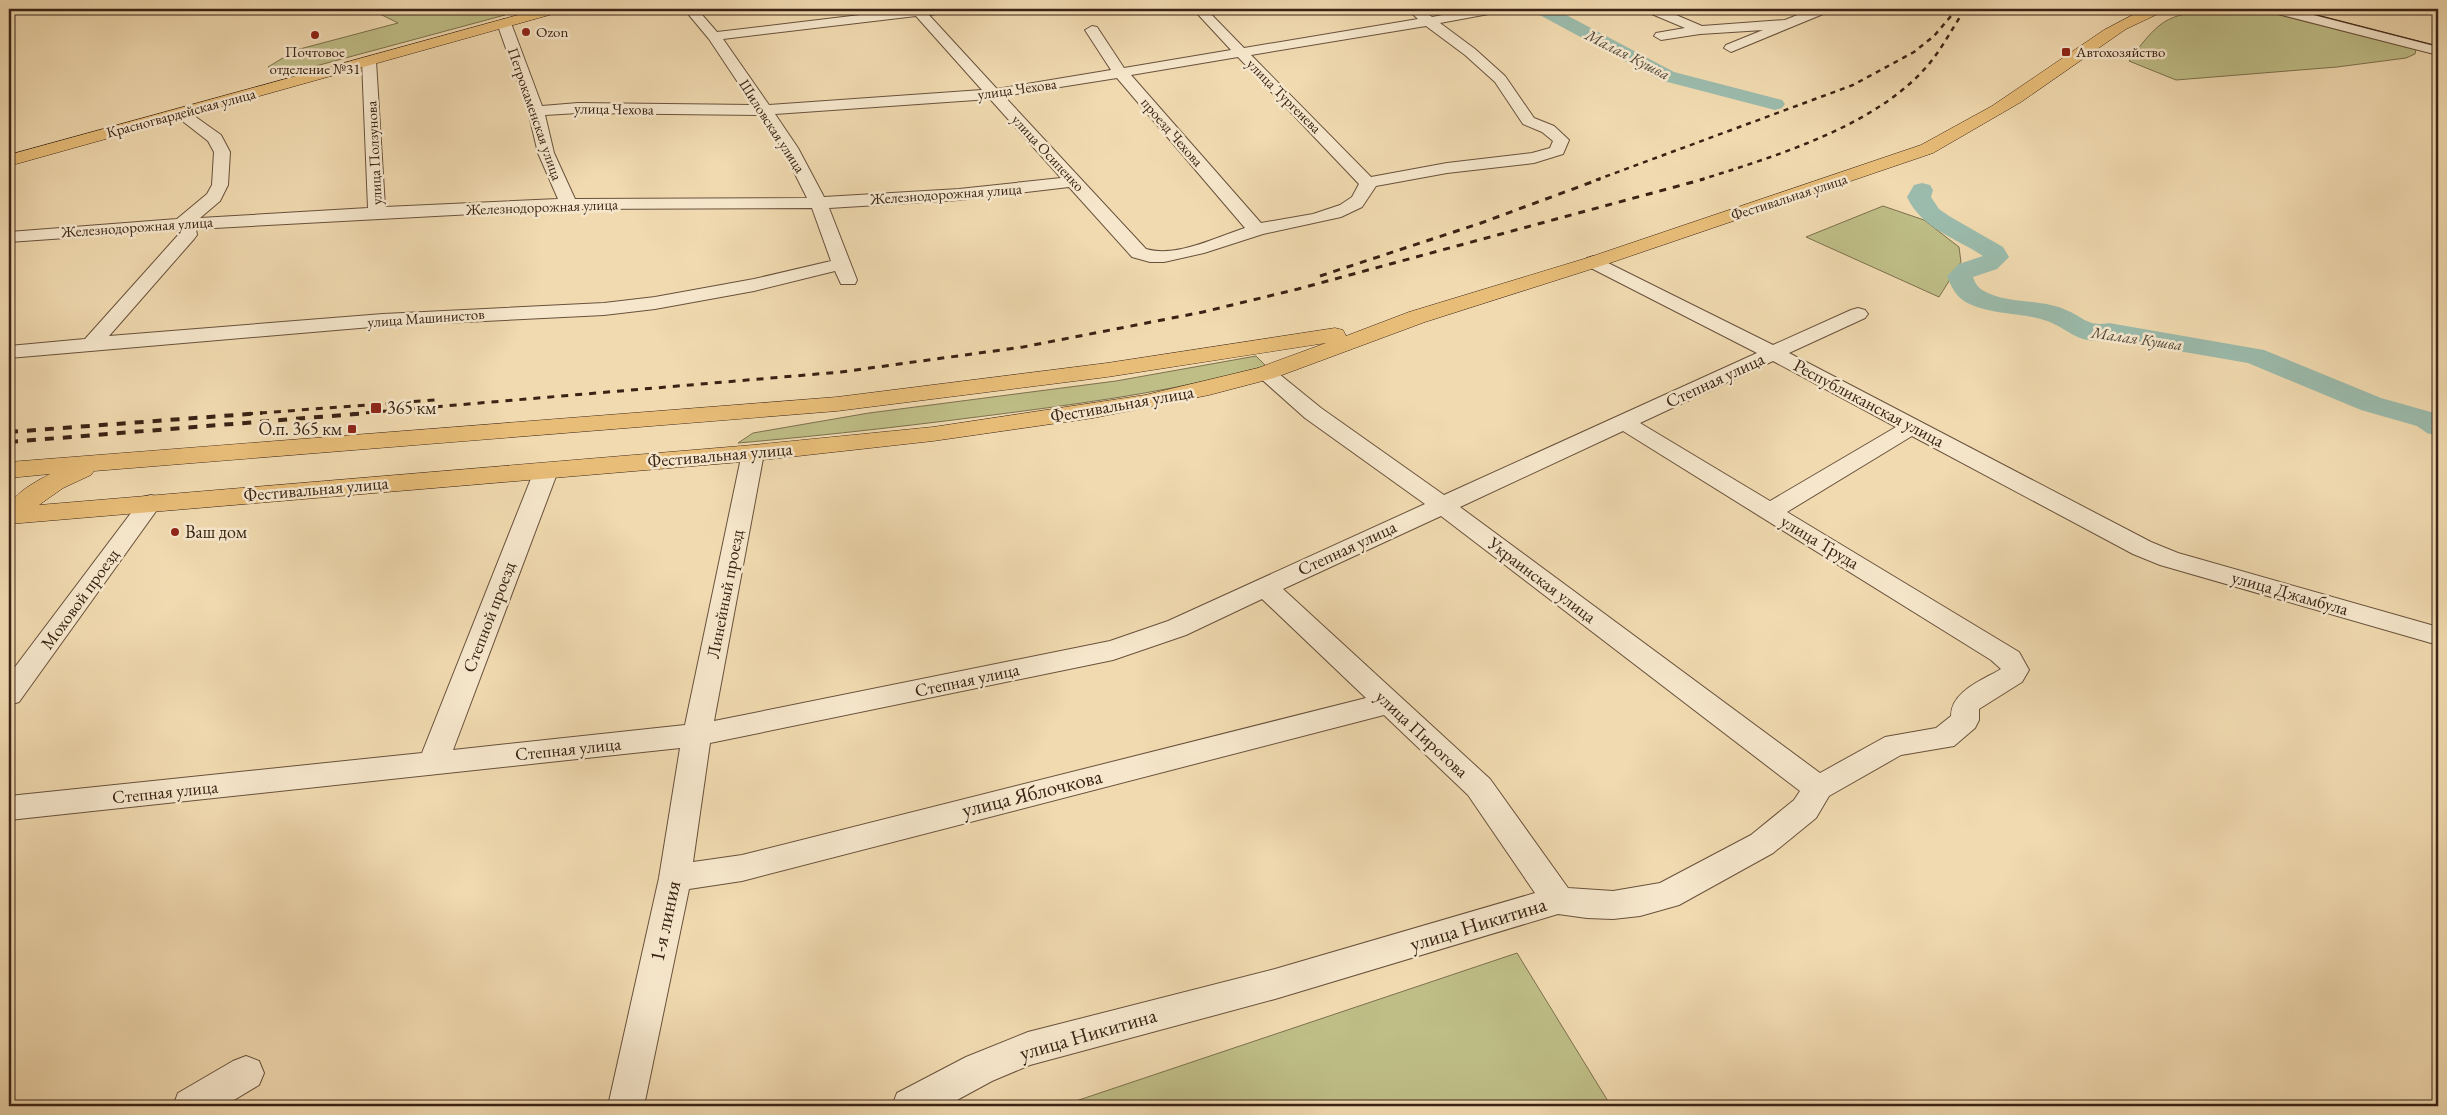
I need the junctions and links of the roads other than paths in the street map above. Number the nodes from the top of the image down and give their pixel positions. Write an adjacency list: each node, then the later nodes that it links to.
1 (555, 9): 15 (main road, Красногвардейская улица)
2 (690, 9): 19 (street, Шиловская улица)
3 (946, 9): 12 (street)
4 (1199, 9): 24 (street, улица Тургенева)
5 (1413, 9): 14 (street)
6 (1494, 9): 14 (street, улица Чехова)
7 (1652, 9): 18 (street)
8 (1823, 9): 16 (street)
9 (2157, 9): 13 (main road, Фестивальная улица)
10 (2275, 9): 23 (street)
11 (2318, 9): 21 (street)
12 (918, 11): 19 (street); 27 (street, улица Осипенко)
13 (2138, 14): 40 (main road, Фестивальная улица)
14 (1430, 21): 24 (street, улица Чехова); 33 (street)
15 (504, 23): 25 (main road, Красногвардейская улица); 29 (street, Петрокаменская улица)
16 (1785, 24): 18 (street); 22 (street)
17 (1092, 30): 26 (street, проезд Чехова)
18 (1700, 30): 20 (street)
19 (714, 36): 28 (street, Шиловская улица)
20 (1662, 36)
21 (2438, 39)
22 (1731, 48)
23 (2438, 51)
24 (1240, 52): 26 (street, улица Чехова); 33 (street, улица Тургенева)
25 (369, 62): 30 (main road, Красногвардейская улица); 36 (street, улица Ползунова)
26 (1120, 72): 27 (street, улица Чехова); 38 (street, проезд Чехова)
27 (992, 94): 28 (street, улица Чехова); 32 (street, улица Осипенко)
28 (764, 110): 29 (street, улица Чехова); 34 (street, Шиловская улица)
29 (536, 111): 35 (street, Петрокаменская улица)
30 (180, 113): 31 (main road, Красногвардейская улица); 37 (street)
31 (9, 161)
32 (1075, 181): 34 (street, Железнодорожная улица); 38 (street, улица Осипенко)
33 (1368, 184): 38 (street)
34 (818, 202): 35 (street, Железнодорожная улица); 41 (street, Шиловская улица)
35 (568, 204): 36 (street, Железнодорожная улица)
36 (377, 214): 37 (street, Железнодорожная улица)
37 (183, 223): 39 (street, Железнодорожная улица); 45 (street)
38 (1257, 230)
39 (9, 237)
40 (1594, 262): 43 (main road, Фестивальная улица); 47 (street, Республиканская улица)
41 (844, 272): 45 (street, улица Машинистов)
42 (1858, 314): 47 (street, Степная улица)
43 (1417, 317): 44 (main road, Фестивальная улица); 48 (main road, Фестивальная улица)
44 (1284, 343): 48 (main road); 53 (main road, Фестивальная улица)
45 (91, 344): 46 (street, улица Машинистов)
46 (9, 352)
47 (1773, 353): 50 (street, Степная улица); 51 (street, Республиканская улица)
48 (1300, 361): 49 (main road, Фестивальная улица)
49 (1266, 372): 52 (main road, Фестивальная улица); 57 (street, Украинская улица)
50 (1623, 422): 57 (street, Степная улица); 58 (street, улица Труда)
51 (1913, 426): 58 (street); 60 (street, Республиканская улица)
52 (753, 453): 55 (main road, Фестивальная улица); 66 (street, Линейный проезд)
53 (99, 463): 54 (main road, Фестивальная улица); 59 (main road)
54 (9, 470)
55 (546, 472): 56 (main road, Фестивальная улица); 67 (street, Степной проезд)
56 (151, 502): 59 (main road, Фестивальная улица); 64 (street, Моховой проезд)
57 (1442, 505): 61 (street, Степная улица); 68 (street, Украинская улица)
58 (1769, 512): 63 (street, улица Труда)
59 (13, 515)
60 (2142, 548): 62 (street, улица Джамбула)
61 (1264, 586): 65 (street, улица Пирогова); 66 (street, Степная улица)
62 (2438, 636)
63 (2014, 665): 68 (street, улица Никитина)
64 (9, 695)
65 (1389, 703): 70 (street, улица Яблочкова); 71 (street, улица Пирогова)
66 (697, 735): 67 (street, Степная улица); 70 (street, 1-я линия)
67 (433, 763): 69 (street, Степная улица)
68 (1818, 788): 71 (street, улица Никитина)
69 (9, 808)
70 (675, 878): 74 (street, 1-я линия)
71 (1558, 900): 75 (street, улица Никитина)
72 (246, 1073): 73 (street)
73 (191, 1106)
74 (626, 1106)
75 (910, 1106)

